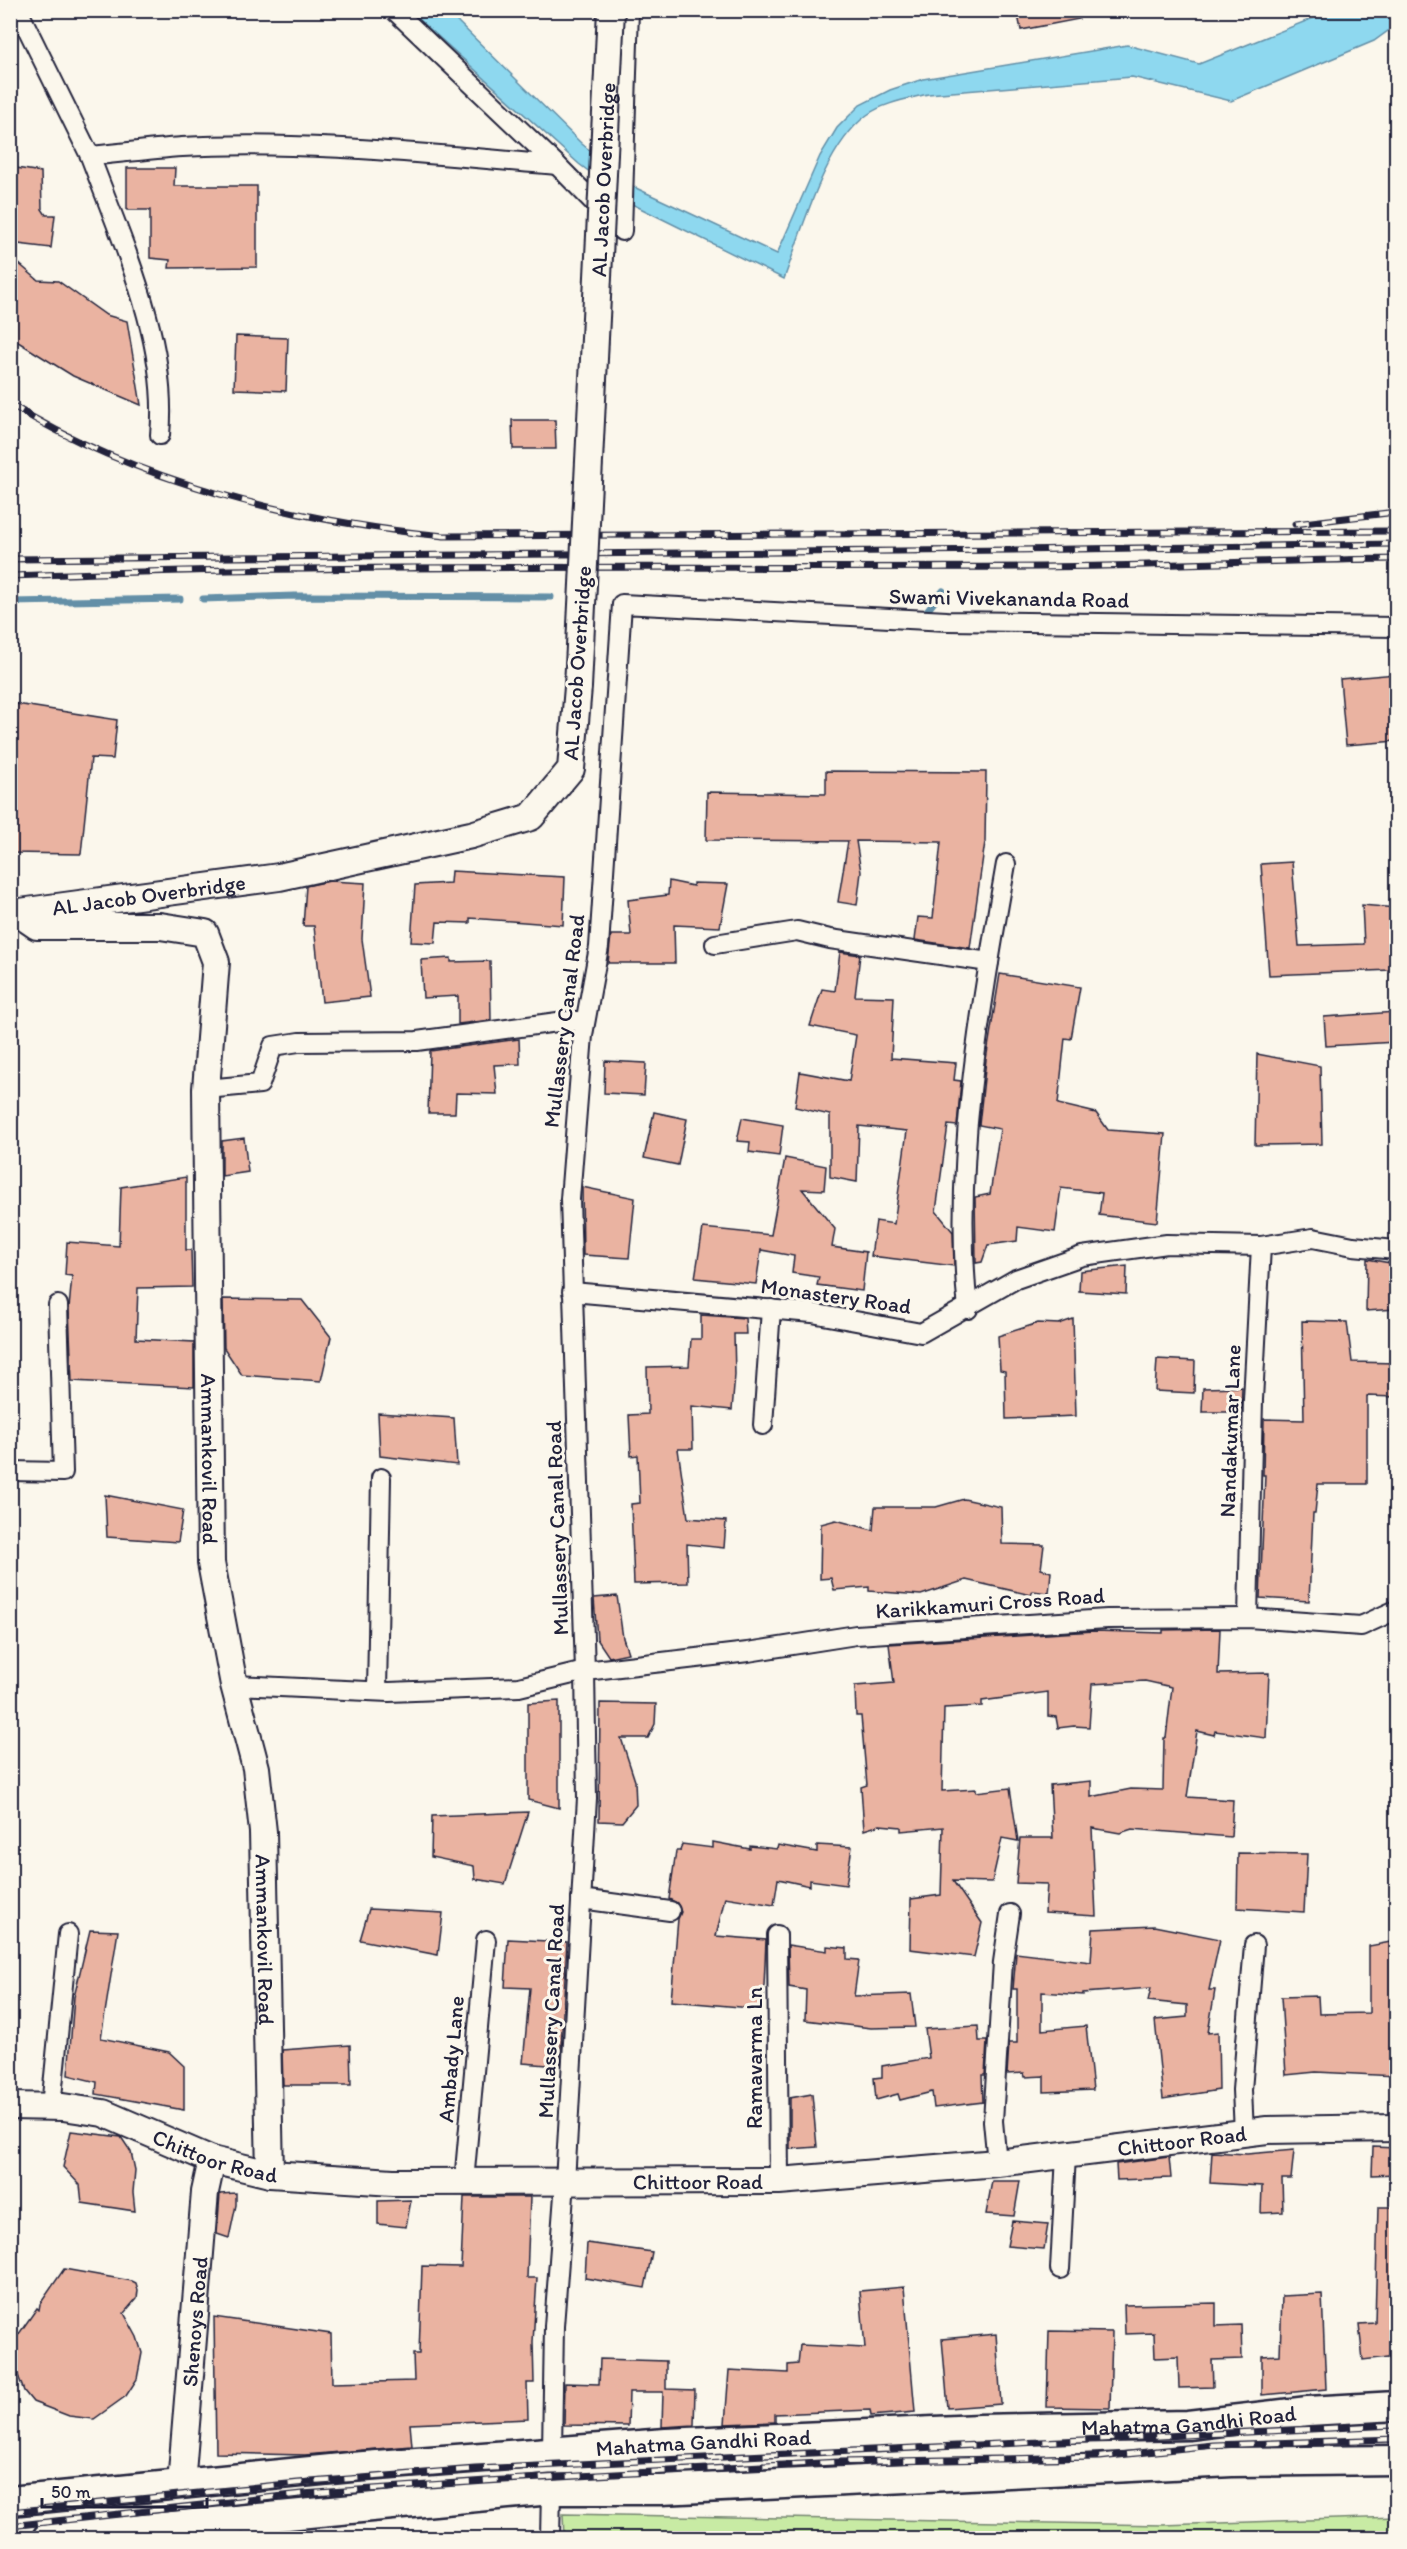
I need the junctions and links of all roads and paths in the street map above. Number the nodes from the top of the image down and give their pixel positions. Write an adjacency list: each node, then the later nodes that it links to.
1 (18, 10): 5 (street)
2 (394, 10): 6 (street)
3 (611, 10): 11 (main road, AL Jacob Overbridge, bridge)
4 (629, 10): 6 (street)
5 (90, 156): 6 (street); 7 (street)
6 (557, 165)
7 (160, 435)
8 (622, 604): 9 (street, Swami Vivekananda Road); 14 (street, Mullassery Canal Road)
9 (1396, 627)
10 (1006, 864): 13 (street)
11 (14, 913): 15 (main road, Ammankovil Road)
12 (715, 944): 13 (street)
13 (989, 962): 20 (street)
14 (585, 1021): 15 (street); 18 (street, Mullassery Canal Road)
15 (206, 1089): 28 (main road, Ammankovil Road)
16 (1261, 1246): 17 (street, Monastery Road); 20 (street, Monastery Road); 26 (street, Nandakumar Lane)
17 (1396, 1250)
18 (572, 1292): 21 (street, Monastery Road); 27 (street, Mullassery Canal Road)
19 (58, 1305): 23 (street)
20 (968, 1309): 21 (street, Monastery Road)
21 (771, 1310): 22 (street)
22 (763, 1425)
23 (10, 1471)
24 (381, 1478): 29 (street)
25 (1396, 1611): 26 (street, Karikkamuri Cross Road)
26 (1248, 1618): 27 (street, Karikkamuri Cross Road)
27 (585, 1671): 29 (street, Karikkamuri Cross Road); 30 (street, Mullassery Canal Road)
28 (234, 1685): 29 (street, Karikkamuri Cross Road); 44 (main road, Ammankovil Road)
29 (377, 1691)
30 (581, 1899): 31 (street); 47 (street, Mullassery Canal Road)
31 (670, 1911)
32 (1010, 1914): 43 (street)
33 (68, 1934): 38 (street)
34 (777, 1935): 45 (street, Ramavarma Ln)
35 (486, 1940): 46 (street, Ambady Lane)
36 (1254, 1945): 40 (street)
37 (10, 2106): 38 (main road, Chittoor Road)
38 (51, 2107): 42 (main road, Chittoor Road)
39 (1396, 2128): 40 (main road, Chittoor Road)
40 (1244, 2133): 41 (main road, Chittoor Road)
41 (1066, 2155): 43 (main road, Chittoor Road); 48 (street)
42 (212, 2160): 44 (main road, Chittoor Road); 54 (main road, Shenoys Road)
43 (997, 2163): 45 (main road, Chittoor Road)
44 (270, 2174): 46 (main road, Chittoor Road)
45 (779, 2181): 47 (main road, Chittoor Road)
46 (464, 2182): 47 (main road, Chittoor Road)
47 (566, 2182): 51 (street, Mullassery Canal Road)
48 (1060, 2269)
49 (1396, 2406): 50 (main road, Mahatma Gandhi Road)
50 (779, 2440): 51 (main road, Mahatma Gandhi Road); 53 (main road)
51 (552, 2451): 54 (main road, Mahatma Gandhi Road)
52 (1396, 2460): 53 (main road, Mahatma Gandhi Road)
53 (774, 2484): 55 (main road, Mahatma Gandhi Road)
54 (181, 2485): 56 (main road, Mahatma Gandhi Road)
55 (551, 2490): 57 (main road, Mahatma Gandhi Road); 60 (street)
56 (10, 2501)
57 (226, 2530): 58 (main road, Mahatma Gandhi Road)
58 (155, 2533): 59 (main road, Mahatma Gandhi Road)
59 (47, 2538)
60 (550, 2538)

